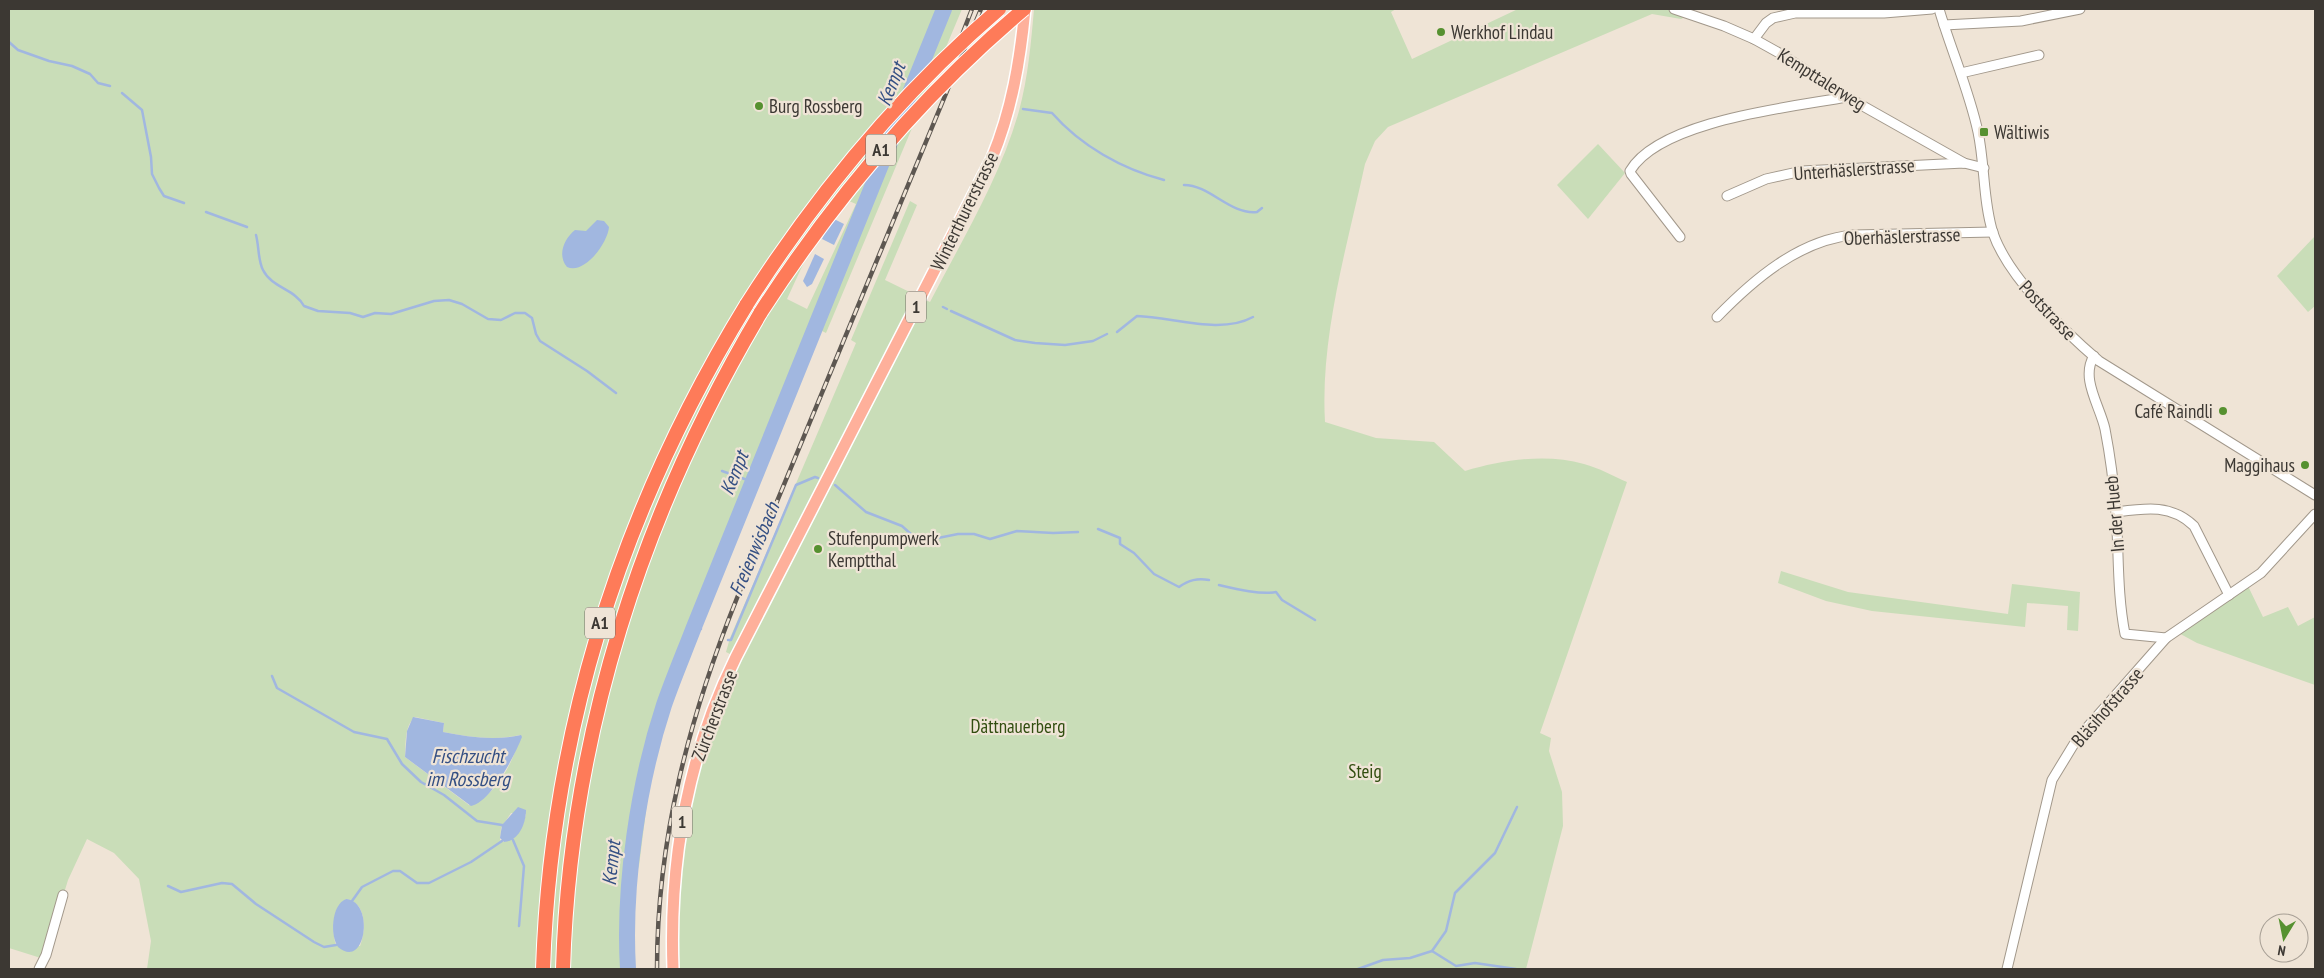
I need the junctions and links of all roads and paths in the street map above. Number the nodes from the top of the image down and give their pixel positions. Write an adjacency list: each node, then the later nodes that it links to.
1 (998, 9): 27 (highway, A1, bridge)
2 (1024, 9): 19 (main road, Winterthurerstrasse / 1); 28 (highway, A1, bridge)
3 (1674, 9): 8 (street, Kempttalerweg)
4 (1932, 9): 8 (street)
5 (1939, 9): 7 (street, Poststrasse)
6 (2080, 9): 7 (street)
7 (1944, 25): 10 (street, Poststrasse)
8 (1754, 39): 11 (street, Kempttalerweg)
9 (2039, 55): 10 (street)
10 (1961, 72): 13 (street, Poststrasse)
11 (1847, 97): 12 (street, Kempttalerweg); 16 (street)
12 (1964, 163): 13 (street, Unterhäslerstrasse); 14 (street, Unterhäslerstrasse)
13 (1984, 168): 15 (street, Poststrasse)
14 (1727, 196)
15 (1993, 232): 17 (street, Oberhäslerstrasse); 18 (street, Poststrasse)
16 (1680, 236)
17 (1717, 317)
18 (2094, 356): 20 (street, Poststrasse); 21 (street, In der Hueb)
19 (827, 481): 29 (main road, Zürcherstrasse / 1)
20 (2315, 495)
21 (2116, 512): 23 (street); 24 (street, In der Hueb)
22 (2315, 514): 23 (street, Bläsihofstrasse)
23 (2229, 595): 24 (street, Bläsihofstrasse)
24 (2166, 638): 30 (street, Bläsihofstrasse)
25 (64, 895): 26 (street)
26 (39, 969)
27 (543, 969)
28 (563, 969)
29 (673, 969)
30 (2008, 969)

